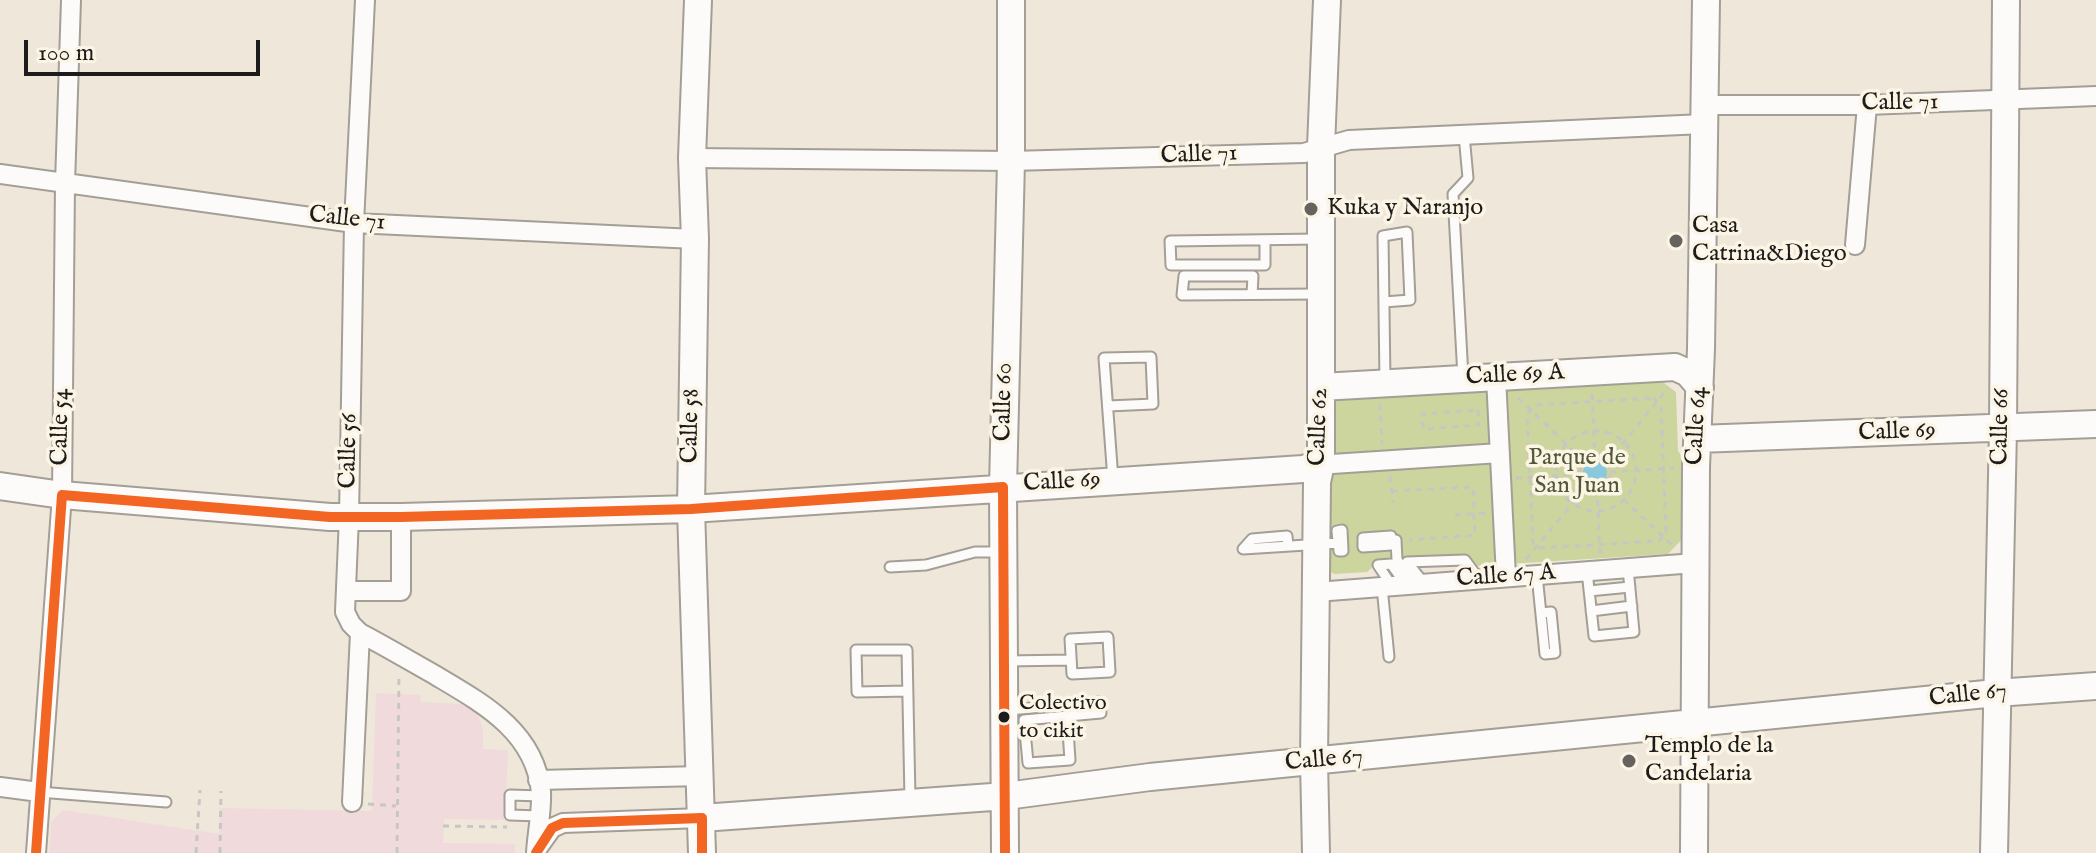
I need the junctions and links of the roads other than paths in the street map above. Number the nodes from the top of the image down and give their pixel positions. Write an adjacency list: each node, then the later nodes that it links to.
1 (71, 0): 17 (street, Calle 54)
2 (365, 0): 18 (street, Calle 56)
3 (698, 0): 14 (main road, Calle 58)
4 (1011, 0): 15 (main road, Calle 60)
5 (1327, 0): 13 (main road, Calle 62)
6 (1706, 0): 11 (main road, Calle 64)
7 (2006, 0): 9 (main road, Calle 66)
8 (2096, 96): 9 (street, Calle 71)
9 (2004, 101): 10 (street, Calle 71); 33 (main road, Calle 66)
10 (1867, 105): 11 (street, Calle 71); 22 (street)
11 (1704, 114): 12 (street, Calle 71); 29 (main road, Calle 64)
12 (1464, 135): 13 (street, Calle 71); 26 (lane)
13 (1321, 147): 15 (street, Calle 71); 20 (main road, Calle 62)
14 (692, 158): 15 (street, Calle 71); 19 (main road, Calle 58)
15 (1011, 161): 39 (main road, Calle 60)
16 (0, 174): 17 (street, Calle 71)
17 (65, 184): 18 (street, Calle 71); 40 (street, Calle 54)
18 (354, 223): 19 (street, Calle 71); 42 (street, Calle 56)
19 (695, 239): 41 (main road, Calle 58)
20 (1323, 239): 21 (lane); 23 (main road, Calle 62)
21 (1265, 240): 21 (lane)
22 (1855, 245)
23 (1322, 293): 24 (lane); 28 (main road, Calle 62)
24 (1252, 294): 24 (lane)
25 (1384, 302): 25 (lane); 30 (lane)
26 (1463, 378): 27 (main road, Calle 69 A); 30 (main road, Calle 69 A)
27 (1504, 384): 29 (main road, Calle 69 A); 35 (street)
28 (1321, 387): 30 (main road, Calle 69 A); 36 (main road, Calle 62)
29 (1700, 387): 34 (main road, Calle 64)
30 (1382, 392)
31 (1108, 406): 31 (lane); 37 (lane)
32 (2096, 424): 33 (main road, Calle 69)
33 (2003, 429): 34 (main road, Calle 69); 68 (main road, Calle 66)
34 (1698, 439): 48 (main road, Calle 64)
35 (1500, 453): 36 (street, Calle 69); 52 (street)
36 (1327, 464): 37 (main road, Calle 69); 45 (main road, Calle 62)
37 (1113, 480): 39 (main road, Calle 69)
38 (0, 486): 40 (main road, Calle 69)
39 (1003, 487): 41 (main road, Calle 69); 47 (main road, Calle 60)
40 (62, 495): 42 (main road, Calle 69); 76 (street, Calle 54)
41 (691, 509): 43 (main road, Calle 69); 73 (main road, Calle 58)
42 (349, 517): 43 (main road, Calle 69); 56 (street, Calle 56)
43 (401, 517): 56 (street)
44 (1394, 541): 55 (lane)
45 (1328, 544): 46 (lane); 58 (main road, Calle 62)
46 (1288, 546)
47 (1004, 551): 49 (lane); 65 (main road, Calle 60)
48 (1695, 563): 53 (street, Calle 67 A); 71 (main road, Calle 64)
49 (890, 567)
50 (1531, 567): 51 (street, Calle 67 A); 52 (street, Calle 67 A); 61 (lane)
51 (1587, 571): 53 (street, Calle 67 A); 57 (lane)
52 (1506, 577): 54 (street, Calle 67 A)
53 (1629, 577): 57 (lane); 59 (lane)
54 (1479, 579): 55 (street, Calle 67 A); 55 (lane)
55 (1404, 585): 58 (street, Calle 67 A); 63 (lane)
56 (346, 591): 62 (street, Calle 56)
57 (1589, 591): 60 (lane)
58 (1316, 592): 72 (main road, Calle 62)
59 (1632, 606): 60 (lane); 60 (lane)
60 (1591, 611)
61 (1541, 613)
62 (360, 633): 75 (street); 79 (street)
63 (1389, 657)
64 (1071, 660): 64 (lane); 65 (lane)
65 (1005, 661): 69 (main road, Calle 60)
66 (2096, 686): 68 (main road, Calle 67)
67 (907, 691): 67 (lane); 80 (lane)
68 (1996, 693): 71 (main road, Calle 67); 89 (main road, Calle 66)
69 (1005, 710): 70 (lane); 77 (main road, Calle 60)
70 (1067, 716): 70 (lane)
71 (1696, 724): 72 (main road, Calle 67); 88 (main road, Calle 64)
72 (1314, 761): 77 (main road, Calle 67); 87 (main road, Calle 62)
73 (701, 776): 75 (street); 81 (main road, Calle 58)
74 (0, 787): 76 (street)
75 (540, 788): 82 (street); 82 (lane)
76 (39, 792): 78 (lane); 84 (street, Calle 54)
77 (1006, 796): 80 (main road, Calle 67); 86 (main road, Calle 60)
78 (166, 802)
79 (352, 802)
80 (910, 803): 81 (main road, Calle 67)
81 (702, 818): 82 (street, Calle 67); 85 (main road, Calle 58)
82 (546, 822): 83 (street)
83 (536, 852)
84 (36, 853)
85 (702, 853)
86 (1005, 853)
87 (1316, 853)
88 (1694, 853)
89 (1994, 853)

